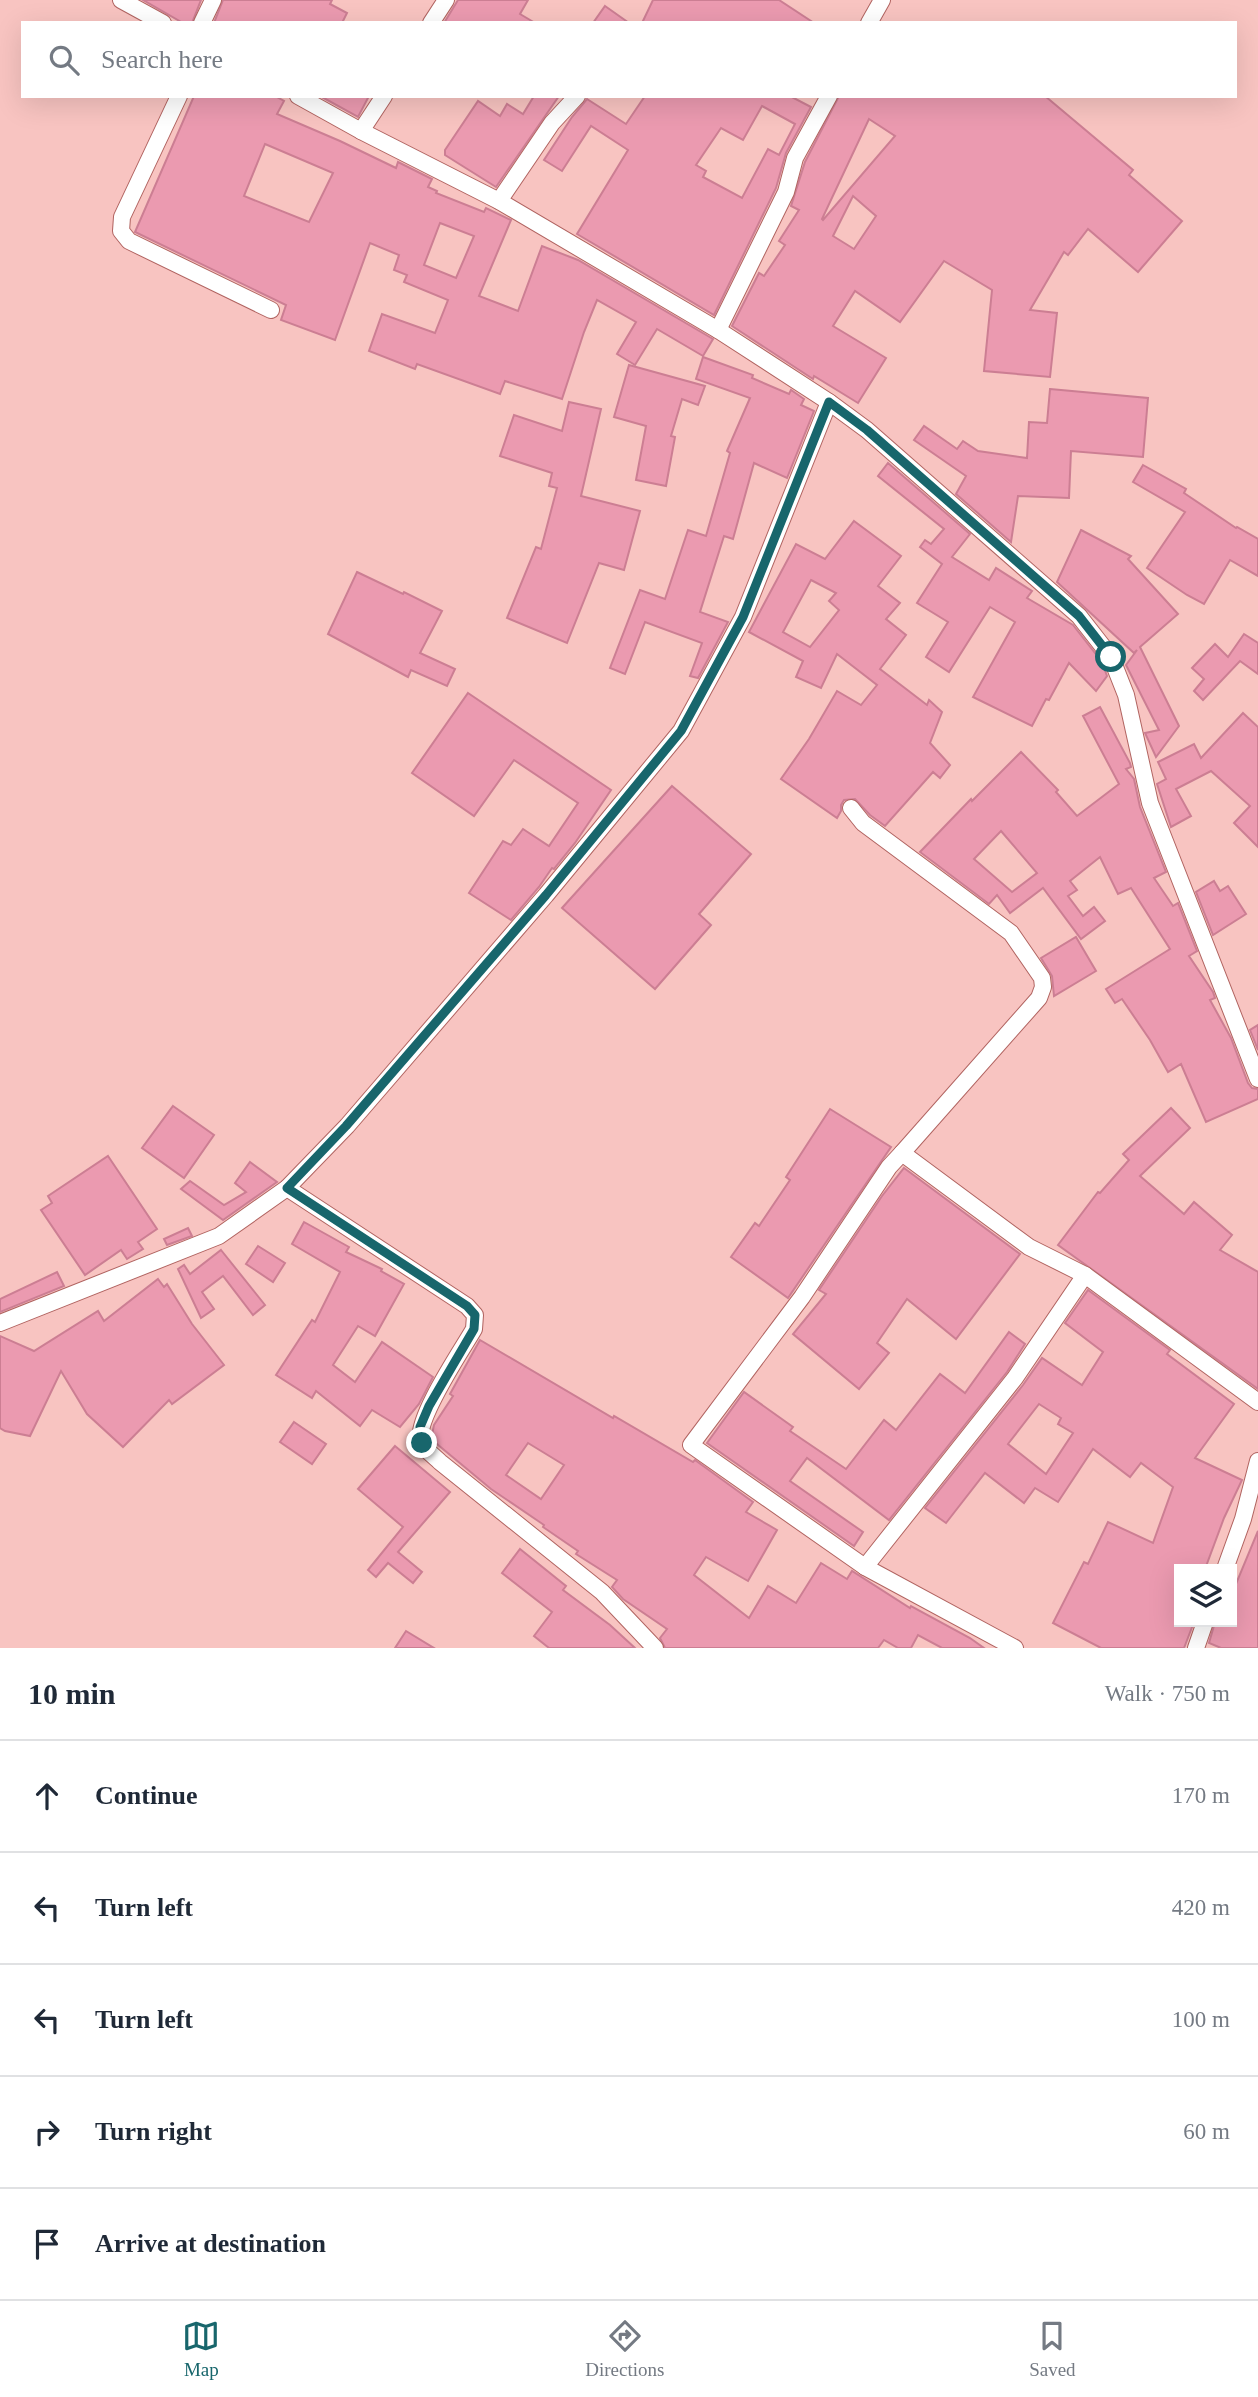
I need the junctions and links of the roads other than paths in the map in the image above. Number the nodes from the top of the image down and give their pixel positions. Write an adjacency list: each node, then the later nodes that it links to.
1 (121, 0): 5 (street)
2 (213, 0): 6 (street)
3 (446, 0): 7 (street)
4 (882, 0): 8 (street)
5 (159, 21)
6 (203, 21)
7 (432, 21)
8 (870, 21)
9 (179, 98): 16 (street)
10 (302, 98): 14 (street)
11 (383, 98): 14 (street)
12 (575, 98): 15 (street)
13 (828, 98): 17 (street)
14 (361, 131): 15 (street)
15 (499, 201): 17 (street)
16 (271, 310)
17 (718, 330): 18 (street)
18 (829, 402): 20 (street); 22 (street)
19 (850, 808): 21 (street)
20 (1258, 1079)
21 (902, 1153): 23 (street); 28 (street)
22 (287, 1188): 24 (street); 30 (street)
23 (1085, 1275): 25 (street); 28 (street)
24 (0, 1323)
25 (1258, 1402)
26 (1258, 1461): 27 (street)
27 (1227, 1564)
28 (865, 1567): 31 (street)
29 (1203, 1627): 32 (street)
30 (655, 1648)
31 (1015, 1648)
32 (1196, 1648)

